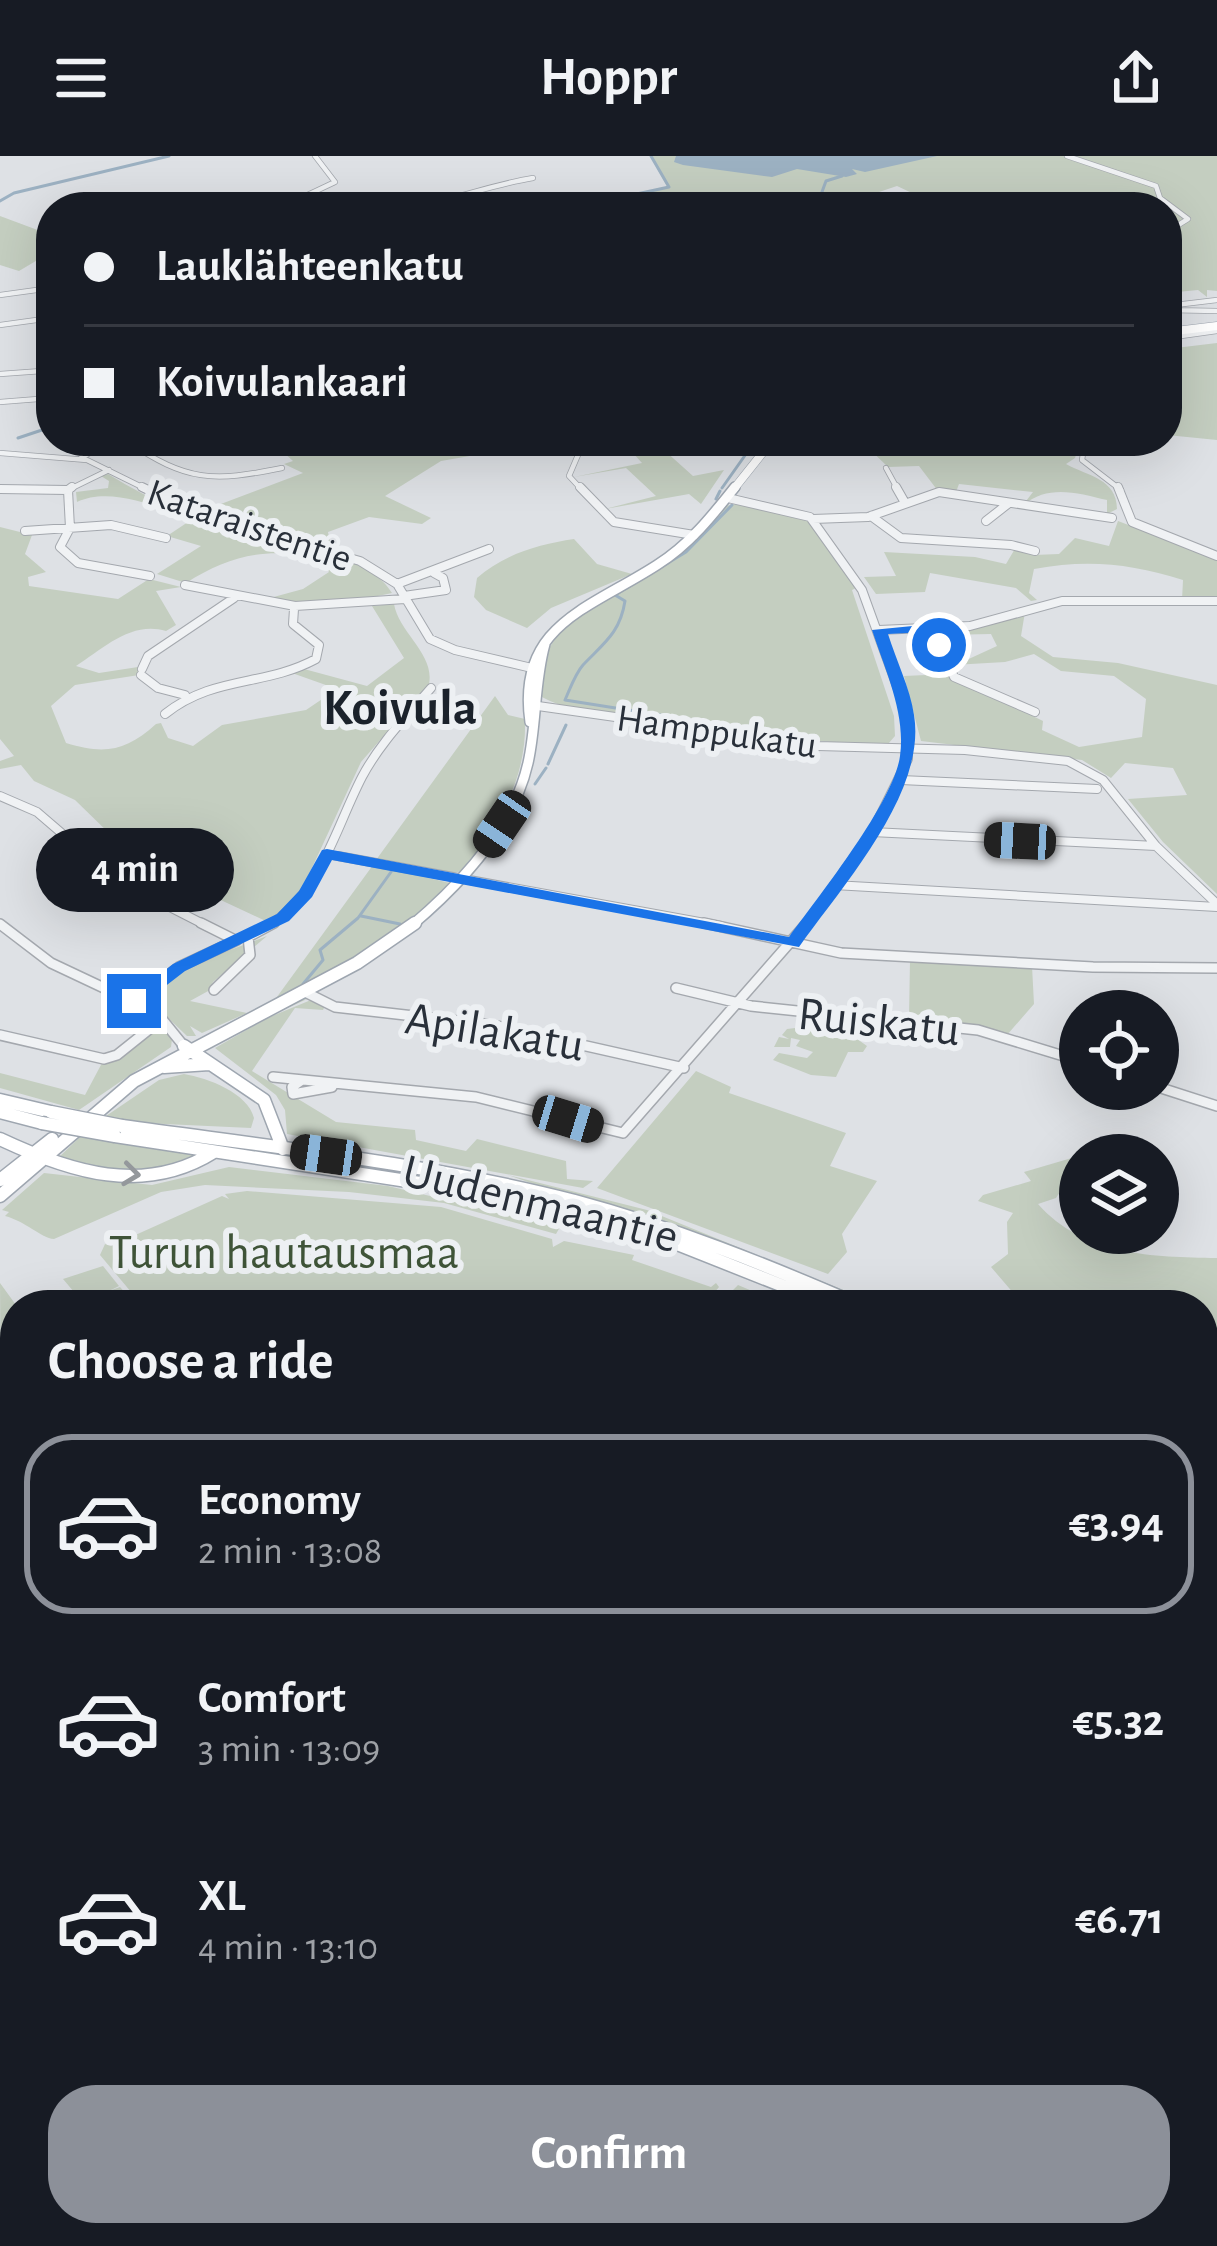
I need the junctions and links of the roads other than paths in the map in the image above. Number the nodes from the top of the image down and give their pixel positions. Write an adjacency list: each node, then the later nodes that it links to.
1 (315, 156): 4 (street)
2 (1067, 156): 6 (street)
3 (532, 178): 5 (street)
4 (315, 192)
5 (476, 192)
6 (1157, 192)
7 (32, 290): 8 (street); 9 (street); 10 (street)
8 (36, 290)
9 (36, 292)
10 (0, 295)
11 (1217, 300): 12 (street)
12 (1182, 302)
13 (1182, 310): 14 (street)
14 (1217, 311)
15 (36, 320): 16 (street)
16 (0, 326)
17 (1217, 328): 18 (main road)
18 (1182, 331)
19 (36, 371): 20 (street)
20 (0, 374)
21 (36, 399): 22 (street)
22 (0, 401)
23 (0, 453): 24 (street, Kataraistentie)
24 (36, 455)
25 (49, 456): 31 (street, Kataraistentie)
26 (85, 456): 31 (street)
27 (151, 456): 32 (street)
28 (578, 456): 46 (street)
29 (759, 456): 37 (main road)
30 (1082, 456): 50 (street)
31 (81, 458): 34 (street, Kataraistentie)
32 (282, 468)
33 (886, 469): 38 (street)
34 (110, 470): 36 (street); 53 (street, Kataraistentie)
35 (0, 489): 36 (street)
36 (68, 490): 44 (street)
37 (728, 498): 42 (street); 46 (main road)
38 (904, 500): 39 (street); 40 (street)
39 (1009, 503): 41 (street); 43 (street)
40 (871, 516): 42 (street); 49 (street)
41 (1112, 518)
42 (812, 519): 60 (street)
43 (986, 521)
44 (70, 528): 45 (street); 47 (street); 52 (street)
45 (25, 531)
46 (694, 535): 61 (main road)
47 (166, 538)
48 (489, 549): 51 (street)
49 (1035, 551)
50 (1217, 556)
51 (433, 572): 53 (street); 55 (street)
52 (150, 576)
53 (397, 584): 55 (street, Kataraistentie)
54 (185, 585): 56 (street)
55 (404, 597): 58 (street); 61 (street, Kataraistentie)
56 (234, 598): 58 (street); 63 (street)
57 (1217, 601): 59 (street)
58 (294, 609): 63 (street)
59 (933, 628): 60 (street); 65 (street)
60 (879, 630): 67 (street)
61 (532, 668): 64 (main road)
62 (431, 688): 73 (street)
63 (185, 695): 66 (street)
64 (530, 705): 67 (street, Hamppukatu); 74 (main road)
65 (1035, 712)
66 (165, 714)
67 (910, 747): 68 (street); 72 (street, Hamppukatu)
68 (902, 780): 69 (street); 71 (street)
69 (1097, 789)
70 (0, 796): 79 (street)
71 (872, 832): 72 (street); 75 (street)
72 (1156, 846): 76 (street, Hamppukatu)
73 (327, 854): 74 (street); 78 (street)
74 (464, 880): 80 (street); 84 (main road)
75 (834, 885): 76 (street); 80 (street)
76 (1217, 906)
77 (0, 924): 85 (street)
78 (248, 938): 79 (street); 83 (street)
79 (236, 940): 85 (street)
80 (793, 943): 81 (street); 86 (street)
81 (1217, 968)
82 (676, 988): 86 (street, Ruiskatu)
83 (214, 990)
84 (307, 993): 89 (main road); 92 (street, Apilakatu)
85 (134, 1001): 87 (street)
86 (741, 1004): 90 (street, Ruiskatu); 92 (street)
87 (162, 1018): 88 (street); 89 (street)
88 (0, 1035)
89 (186, 1048): 91 (main road); 93 (main road); 106 (main road)
90 (1059, 1055)
91 (210, 1064): 93 (main road); 100 (main road)
92 (684, 1068): 94 (street)
93 (151, 1070): 106 (main road)
94 (273, 1077)
95 (1179, 1094): 97 (street)
96 (0, 1100): 99 (main road, Uudenmaantie)
97 (1217, 1106)
98 (0, 1112): 99 (main road, Uudenmaantie)
99 (46, 1117): 101 (main road, Uudenmaantie, bridge)
100 (271, 1124): 103 (main road); 104 (main road)
101 (119, 1131): 103 (main road, Uudenmaantie); 105 (main road, Uudenmaantie)
102 (0, 1139): 106 (main road)
103 (250, 1144): 104 (main road, Uudenmaantie)
104 (283, 1149): 110 (main road, Uudenmaantie)
105 (216, 1151): 106 (main road, one-way to 105); 109 (main road, Uudenmaantie)
106 (28, 1156): 107 (main road); 108 (main road)
107 (0, 1180)
108 (0, 1196)
109 (794, 1290)
110 (822, 1290)

